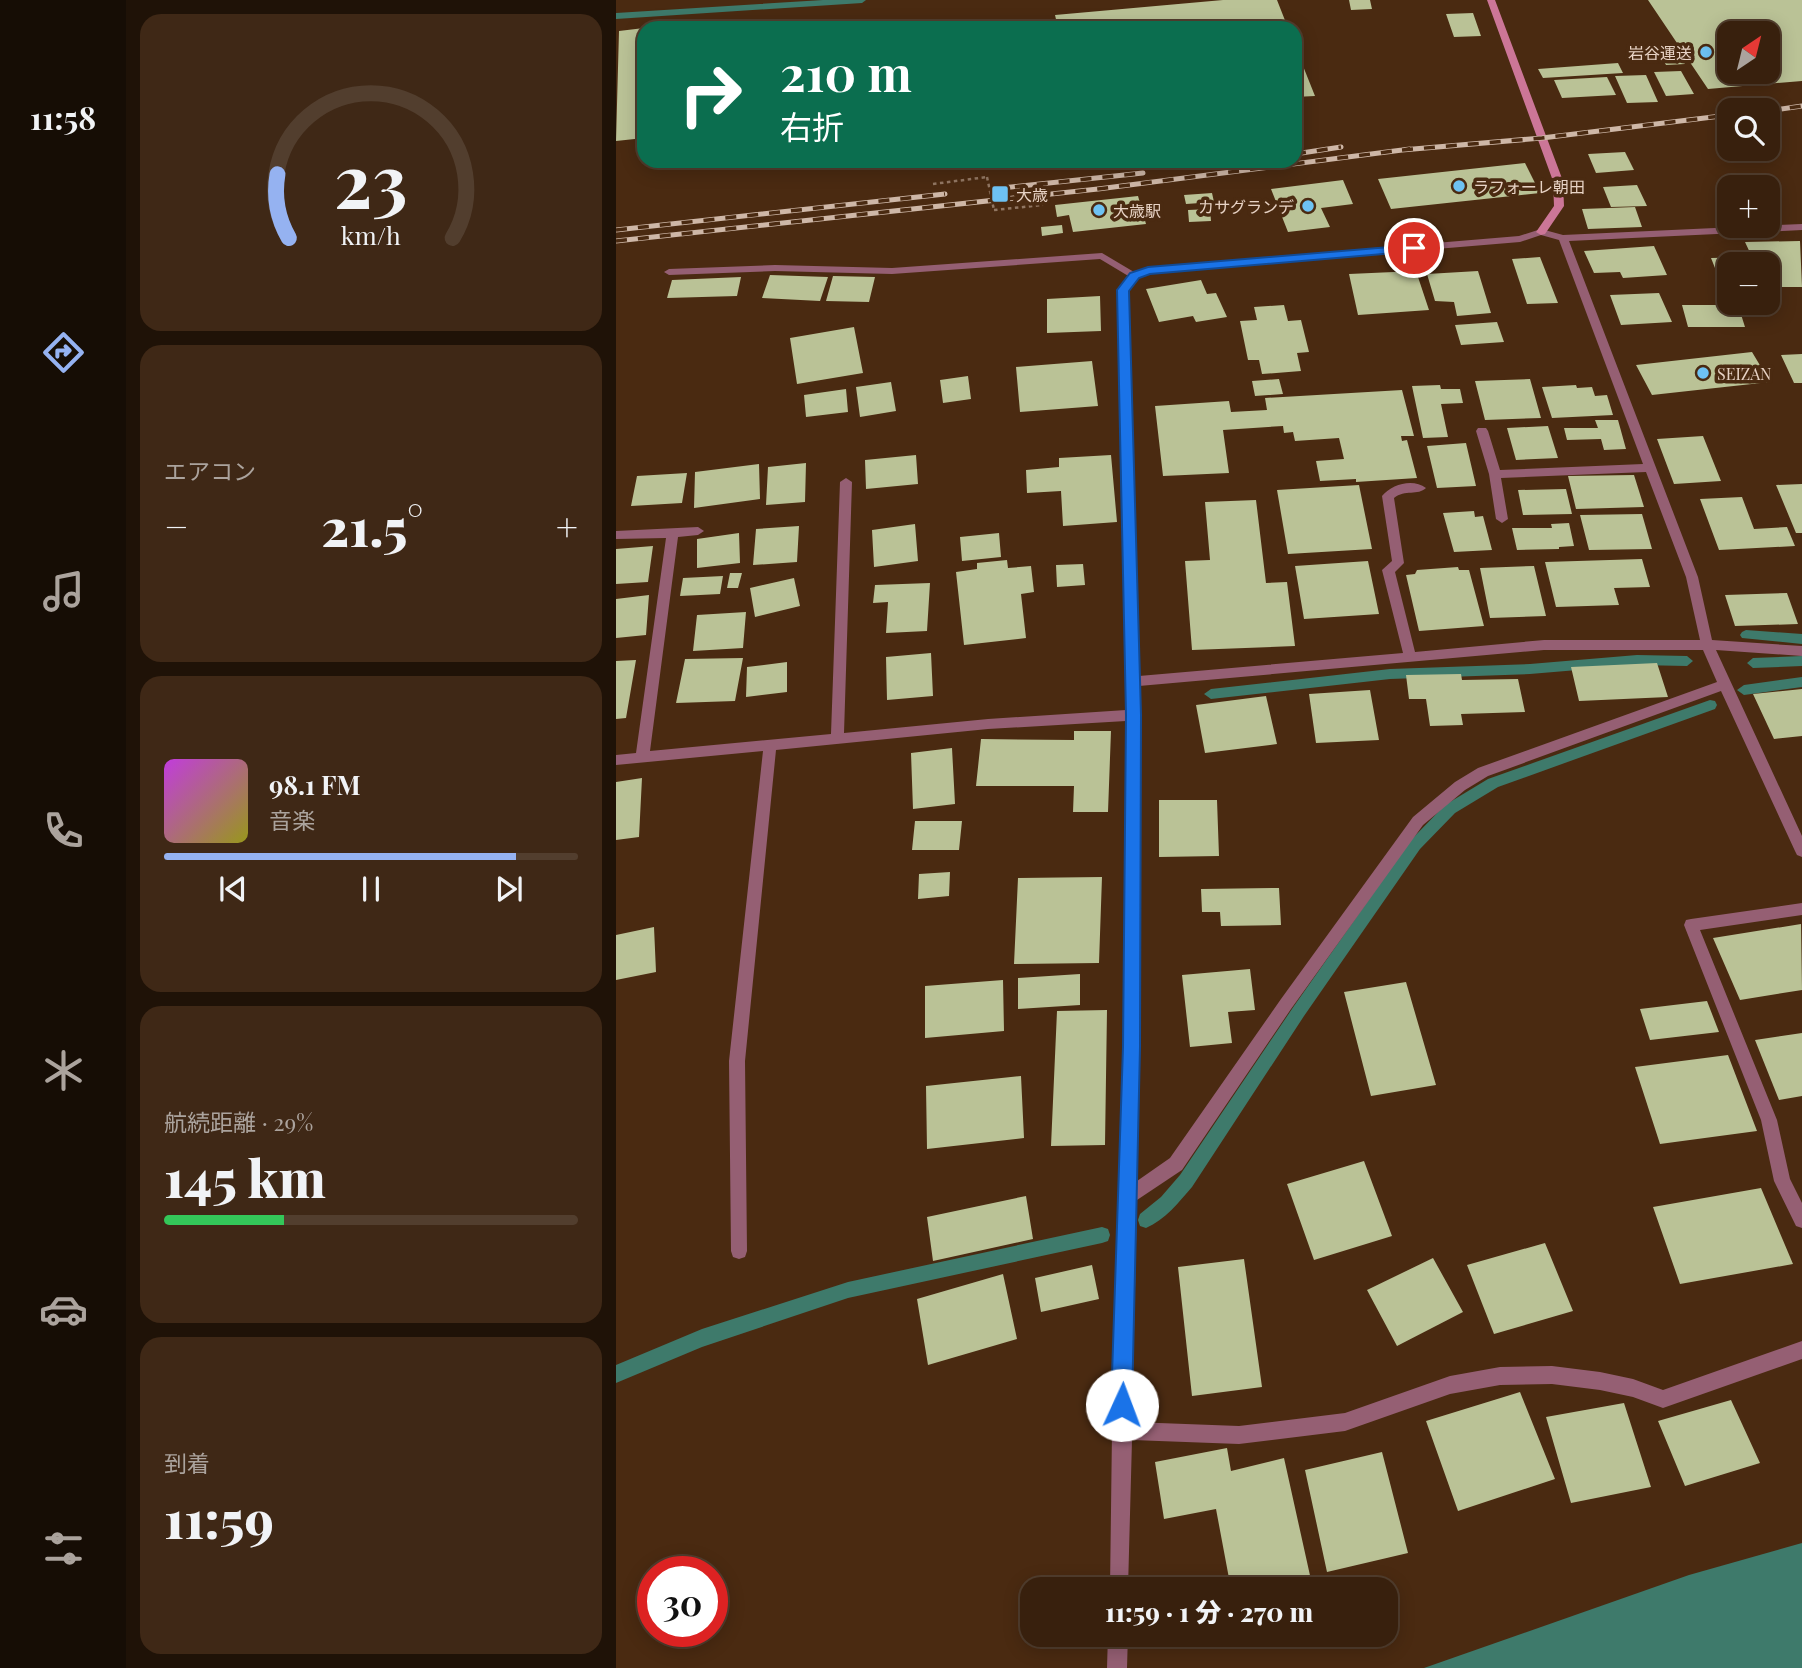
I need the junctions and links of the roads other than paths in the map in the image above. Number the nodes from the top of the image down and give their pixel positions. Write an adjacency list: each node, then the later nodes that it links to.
1 (1491, 0): 3 (street)
2 (1802, 228): 4 (street)
3 (1541, 232): 4 (street); 6 (street)
4 (1563, 238): 8 (street)
5 (669, 272): 6 (street)
6 (1135, 275): 19 (street)
7 (1482, 431): 9 (street)
8 (1652, 468): 9 (street); 16 (street)
9 (1495, 474): 12 (street)
10 (846, 482): 22 (street)
11 (1420, 488): 18 (street)
12 (1502, 519)
13 (698, 531): 14 (street)
14 (673, 533): 15 (street); 24 (street)
15 (616, 535)
16 (1706, 645): 17 (street); 18 (street); 20 (street)
17 (1802, 651)
18 (1410, 657): 19 (street)
19 (1131, 682): 21 (street)
20 (1725, 684): 26 (street); 28 (street)
21 (1133, 715): 22 (street); 28 (street)
22 (837, 739): 23 (street)
23 (770, 746): 24 (street); 30 (street)
24 (642, 758): 25 (street)
25 (616, 760)
26 (1802, 851)
27 (1802, 908): 29 (street)
28 (1128, 1196): 32 (street)
29 (1802, 1220)
30 (739, 1251)
31 (1802, 1350): 32 (street)
32 (1121, 1431): 33 (street)
33 (1119, 1577)
34 (1118, 1647): 35 (street)
35 (1117, 1668)

